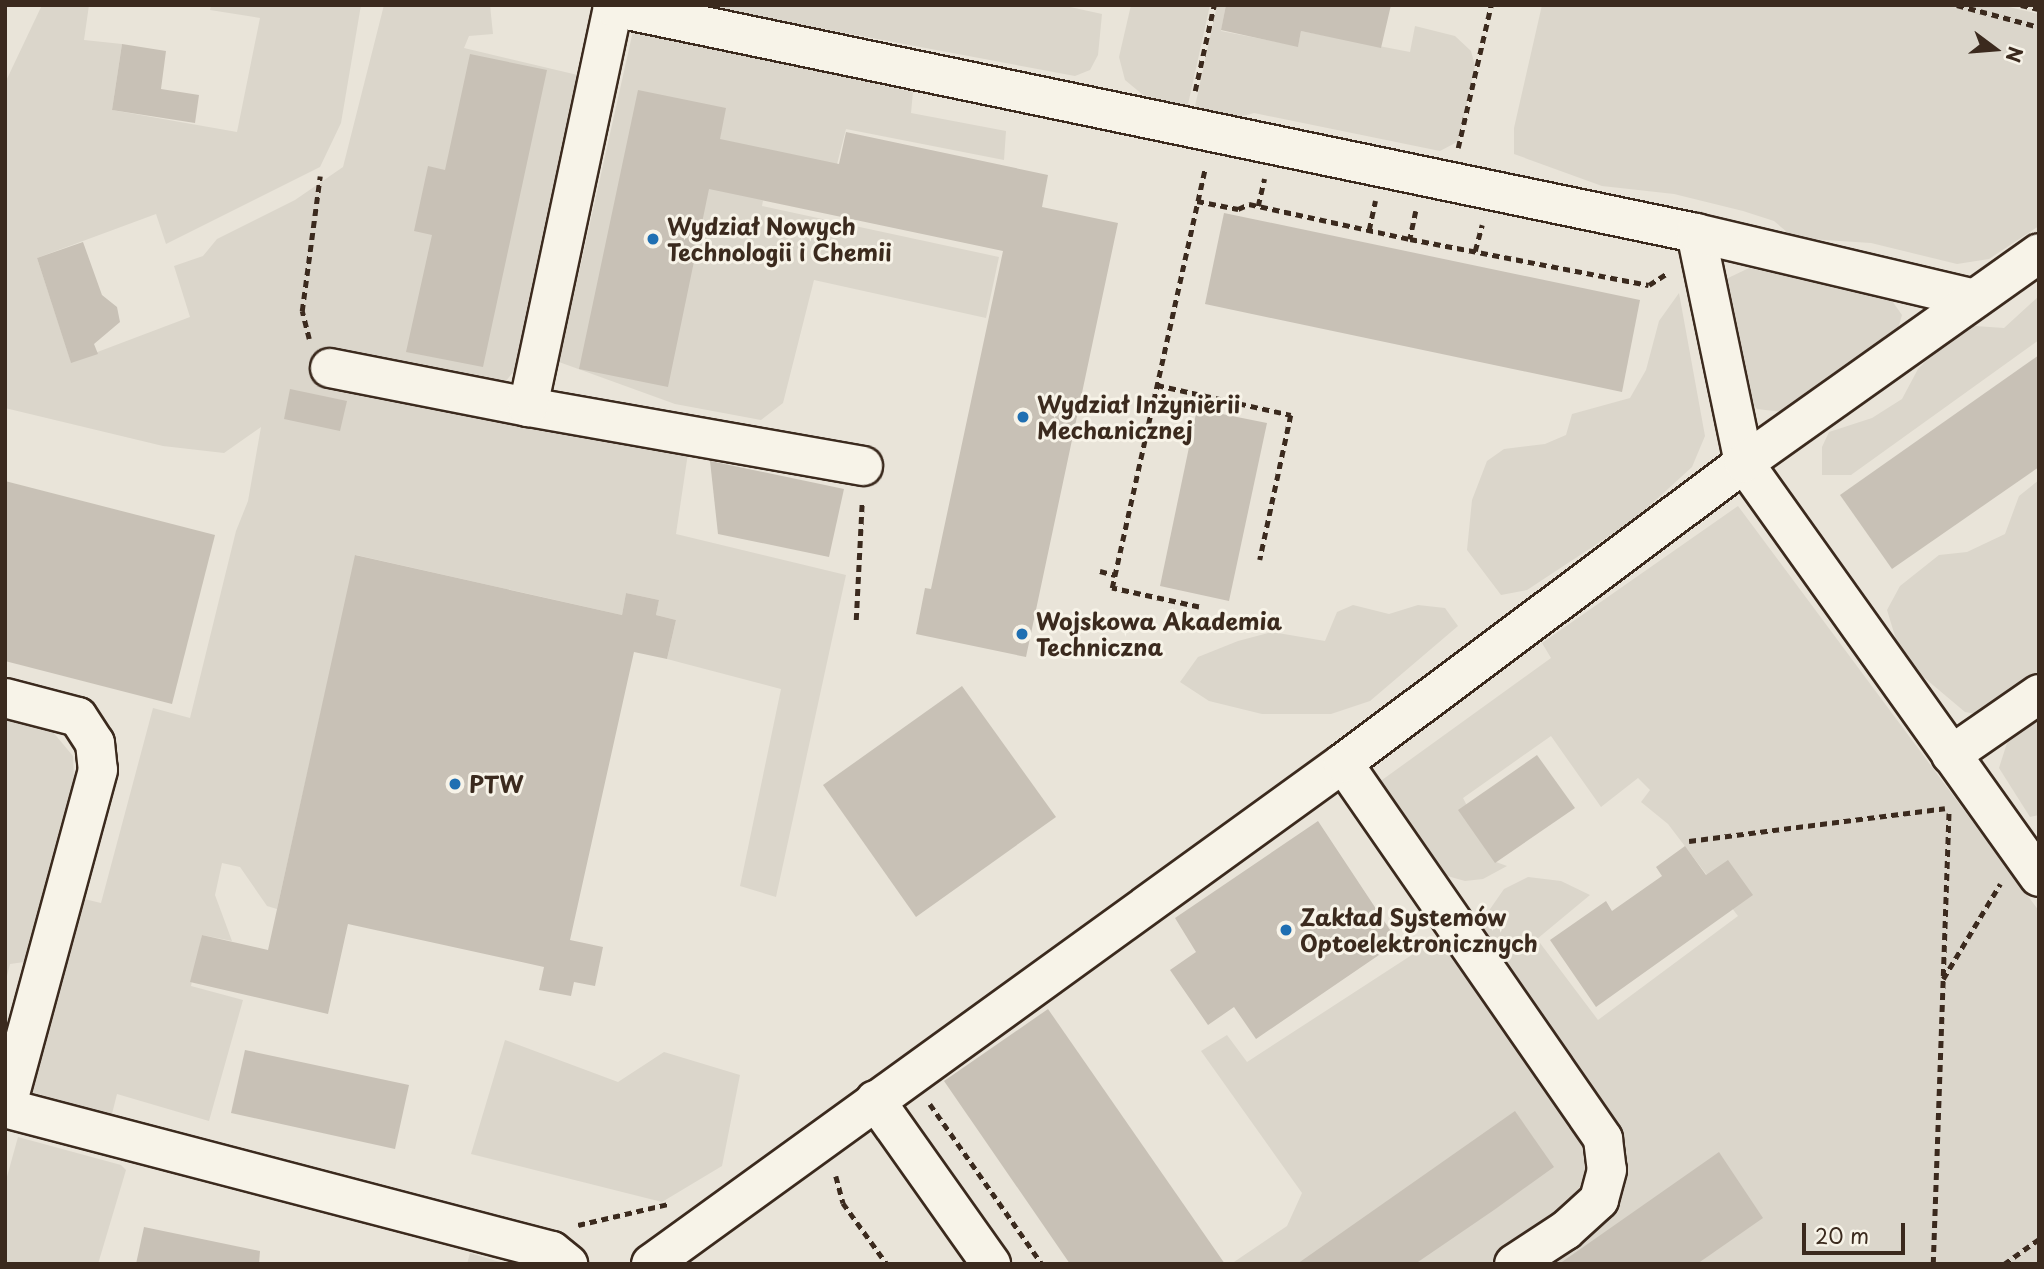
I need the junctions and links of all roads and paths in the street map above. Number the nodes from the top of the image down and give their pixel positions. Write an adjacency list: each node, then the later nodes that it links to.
1 (1214, 5): 8 (path)
2 (1491, 5): 10 (path)
3 (1957, 5): 7 (path)
4 (2021, 5): 5 (path)
5 (2039, 9)
6 (678, 14): 8 (lane); 26 (lane)
7 (2039, 27)
8 (1200, 129): 9 (lane); 13 (path)
9 (1260, 141): 15 (path); 18 (lane)
10 (1450, 154)
11 (320, 176): 24 (path)
12 (1376, 197): 17 (path)
13 (1197, 201): 15 (path); 25 (path)
14 (1416, 204): 19 (path)
15 (1258, 206): 17 (path)
16 (1485, 219): 20 (path)
17 (1369, 230): 19 (path)
18 (1696, 233): 23 (lane); 27 (lane)
19 (1410, 239): 20 (path)
20 (1475, 251): 22 (path)
21 (2039, 253): 23 (lane)
22 (1675, 268)
23 (1970, 298): 27 (lane)
24 (330, 368): 26 (lane)
25 (1157, 385): 29 (path); 31 (path)
26 (528, 407): 28 (lane)
27 (1744, 463): 36 (lane); 37 (lane)
28 (863, 466): 33 (path)
29 (1259, 560)
30 (1100, 571): 31 (path)
31 (1115, 575): 32 (path)
32 (1199, 607)
33 (856, 620)
34 (2039, 694): 36 (lane)
35 (5, 698): 44 (lane)
36 (1951, 755): 38 (lane)
37 (1343, 763): 42 (lane); 53 (lane)
38 (1967, 805): 39 (path); 40 (lane); 41 (path)
39 (1689, 841)
40 (2029, 864): 41 (path)
41 (1943, 979): 54 (path)
42 (910, 1075): 43 (lane); 52 (path)
43 (875, 1100): 49 (lane); 51 (lane)
44 (6, 1108): 48 (lane)
45 (835, 1164): 50 (path)
46 (678, 1201): 48 (path)
47 (2039, 1239): 55 (path)
48 (566, 1246)
49 (651, 1264)
50 (887, 1264)
51 (991, 1264)
52 (1042, 1264)
53 (1514, 1264)
54 (1933, 1264)
55 (2004, 1264)

